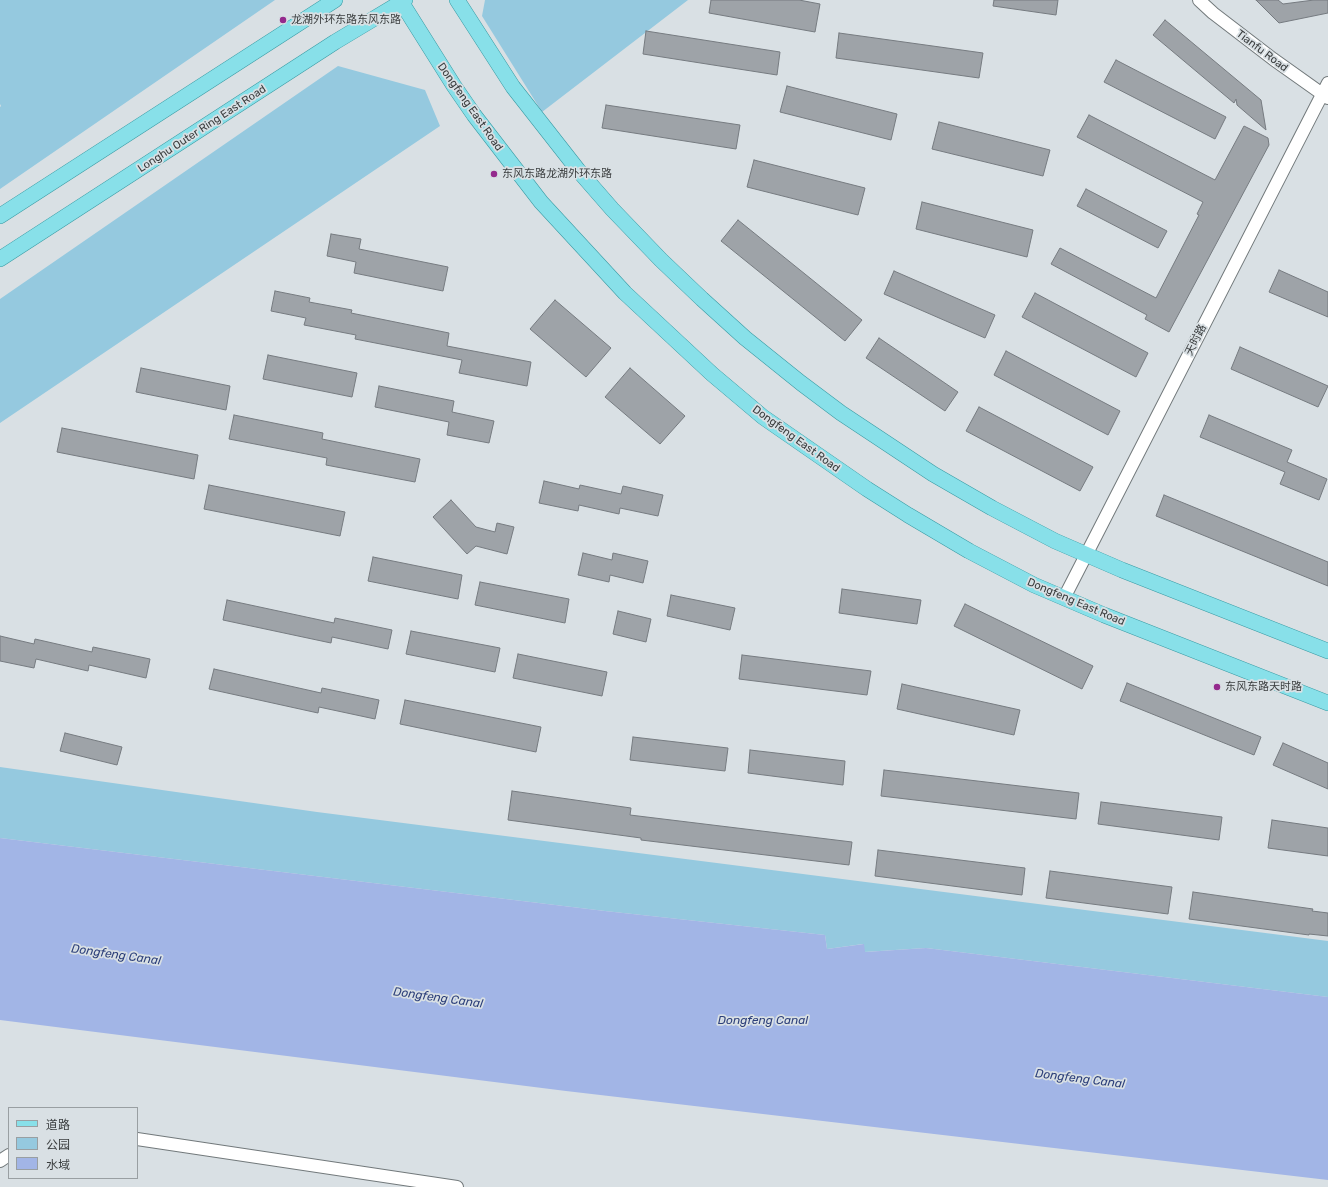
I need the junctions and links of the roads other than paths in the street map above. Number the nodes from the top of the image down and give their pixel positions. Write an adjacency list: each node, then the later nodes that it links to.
1 (335, 0): 7 (main road)
2 (457, 0): 9 (main road)
3 (1199, 0): 6 (street, Tianfu Road)
4 (402, 1): 8 (main road, Longhu Outer Ring East Road); 10 (main road, Dongfeng East Road)
5 (1328, 83): 6 (street, 天时路)
6 (1325, 96): 9 (street, 天时路)
7 (0, 216)
8 (0, 260)
9 (1086, 554): 10 (street, 天时路); 11 (main road)
10 (1064, 598): 12 (main road, Dongfeng East Road)
11 (1328, 651)
12 (1328, 703)
13 (138, 1139): 14 (street)
14 (457, 1187)

